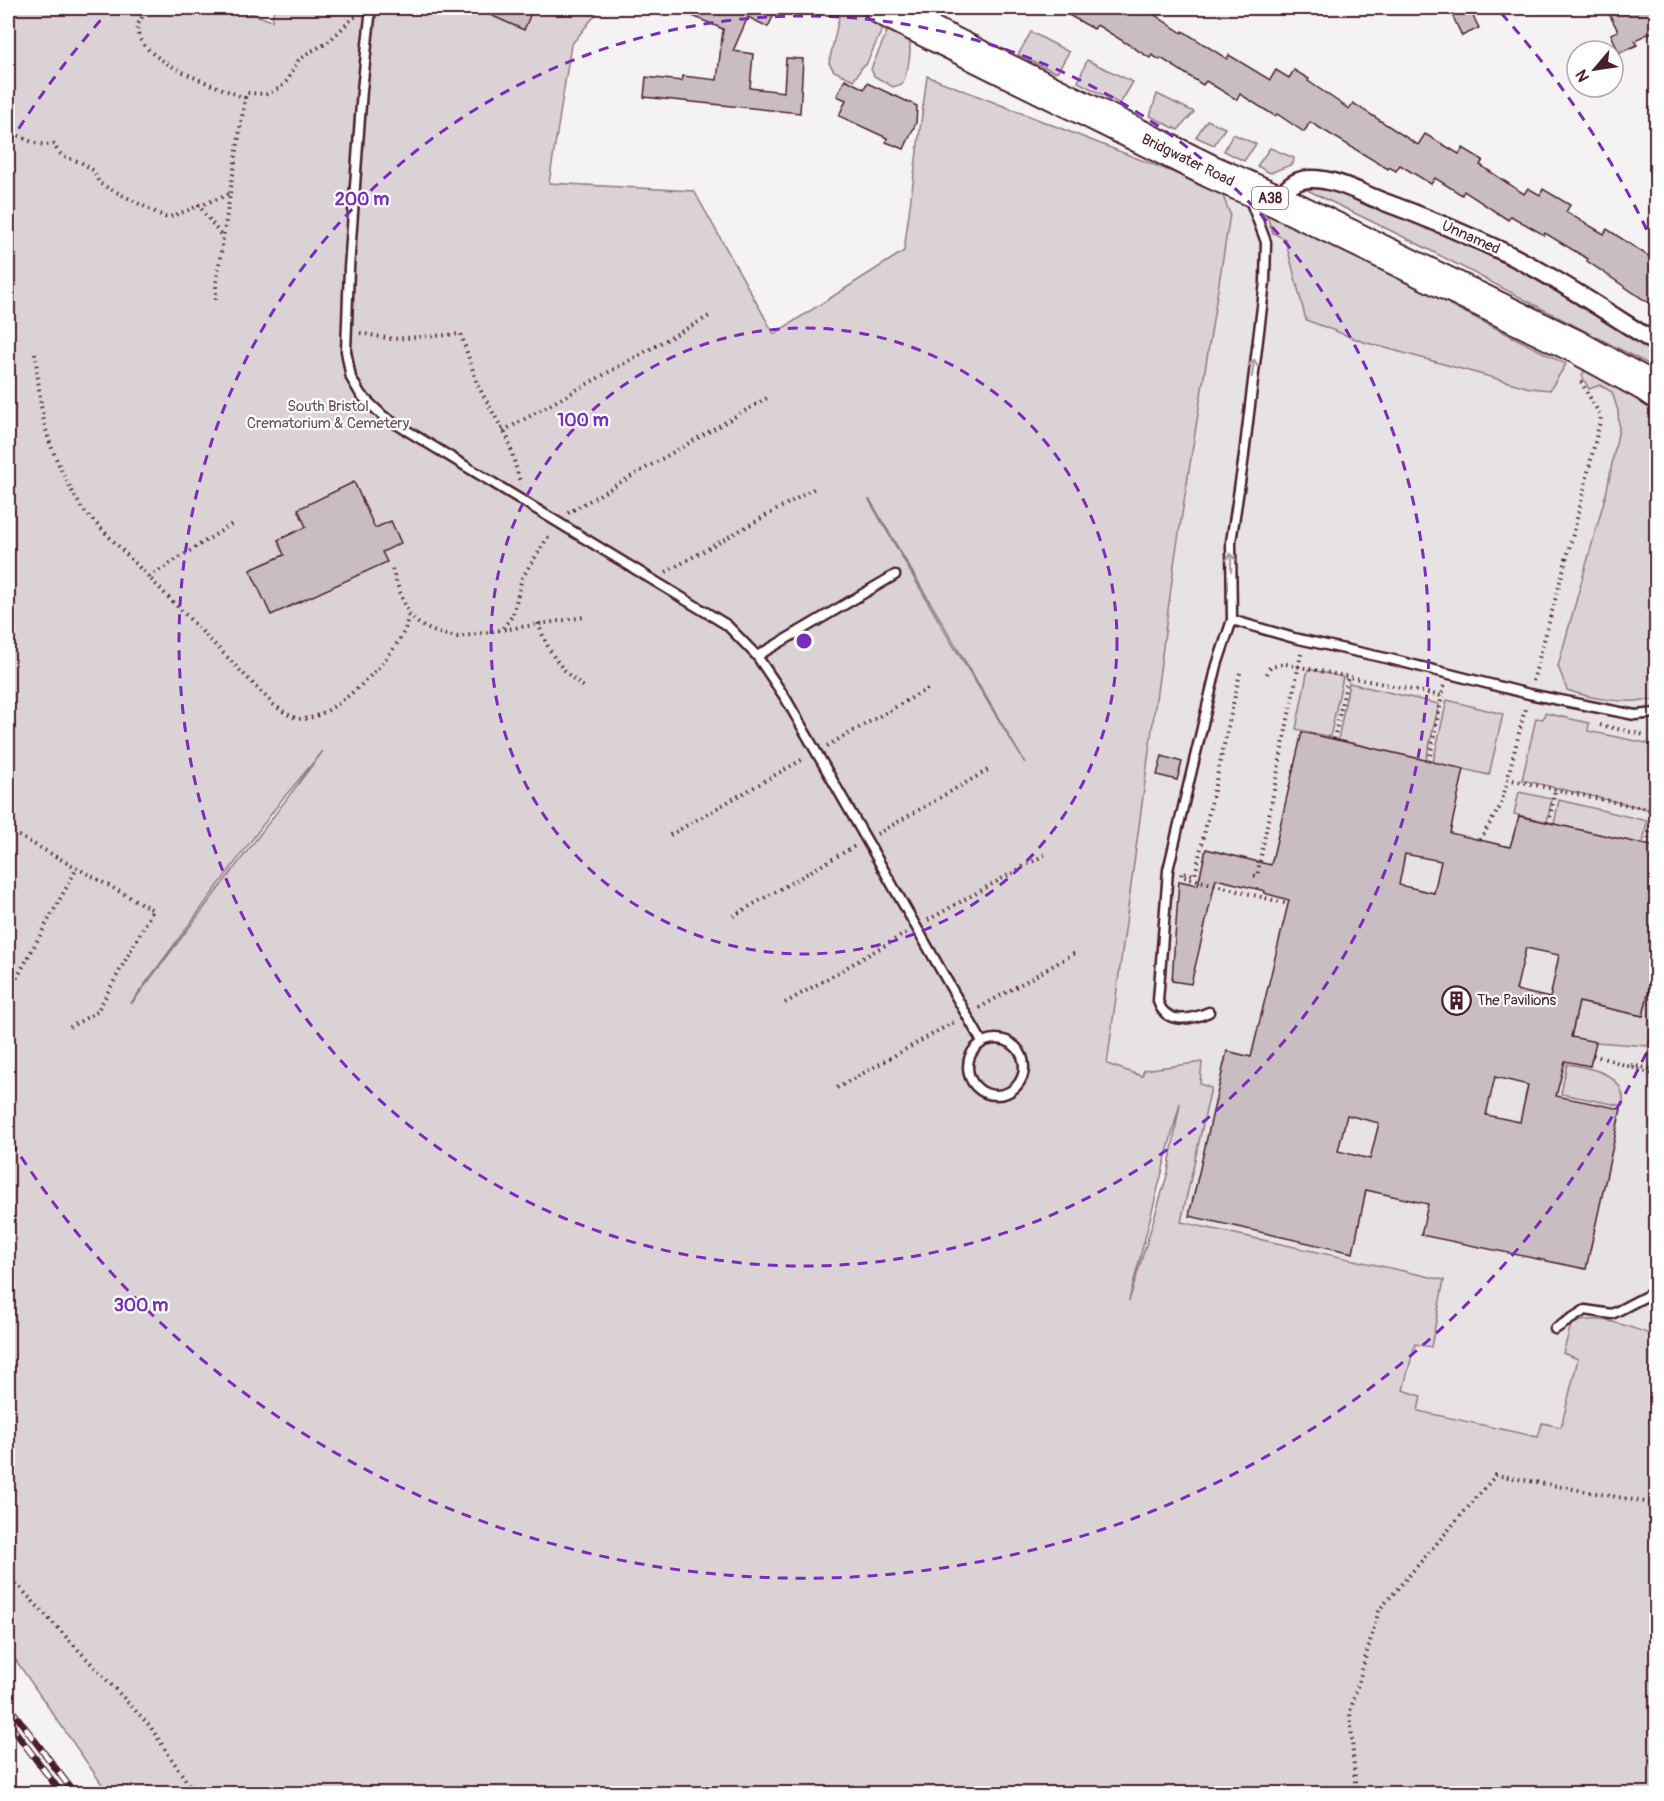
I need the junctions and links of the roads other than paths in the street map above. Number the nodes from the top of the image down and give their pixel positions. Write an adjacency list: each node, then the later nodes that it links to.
1 (881, 8): 3 (highway, Bridgwater Road / A38)
2 (370, 10): 9 (lane)
3 (1244, 186): 4 (highway, Bridgwater Road / A38); 8 (lane, one-way to 3)
4 (1278, 201): 5 (street, Unnamed); 6 (highway, Bridgwater Road / A38)
5 (1656, 343)
6 (1656, 393)
7 (895, 575): 9 (lane)
8 (1233, 620): 10 (lane); 11 (lane)
9 (757, 656): 12 (lane)
10 (1656, 713)
11 (1209, 1012)
12 (982, 1042): 12 (lane)
13 (1656, 1291): 14 (lane)
14 (1555, 1329)

